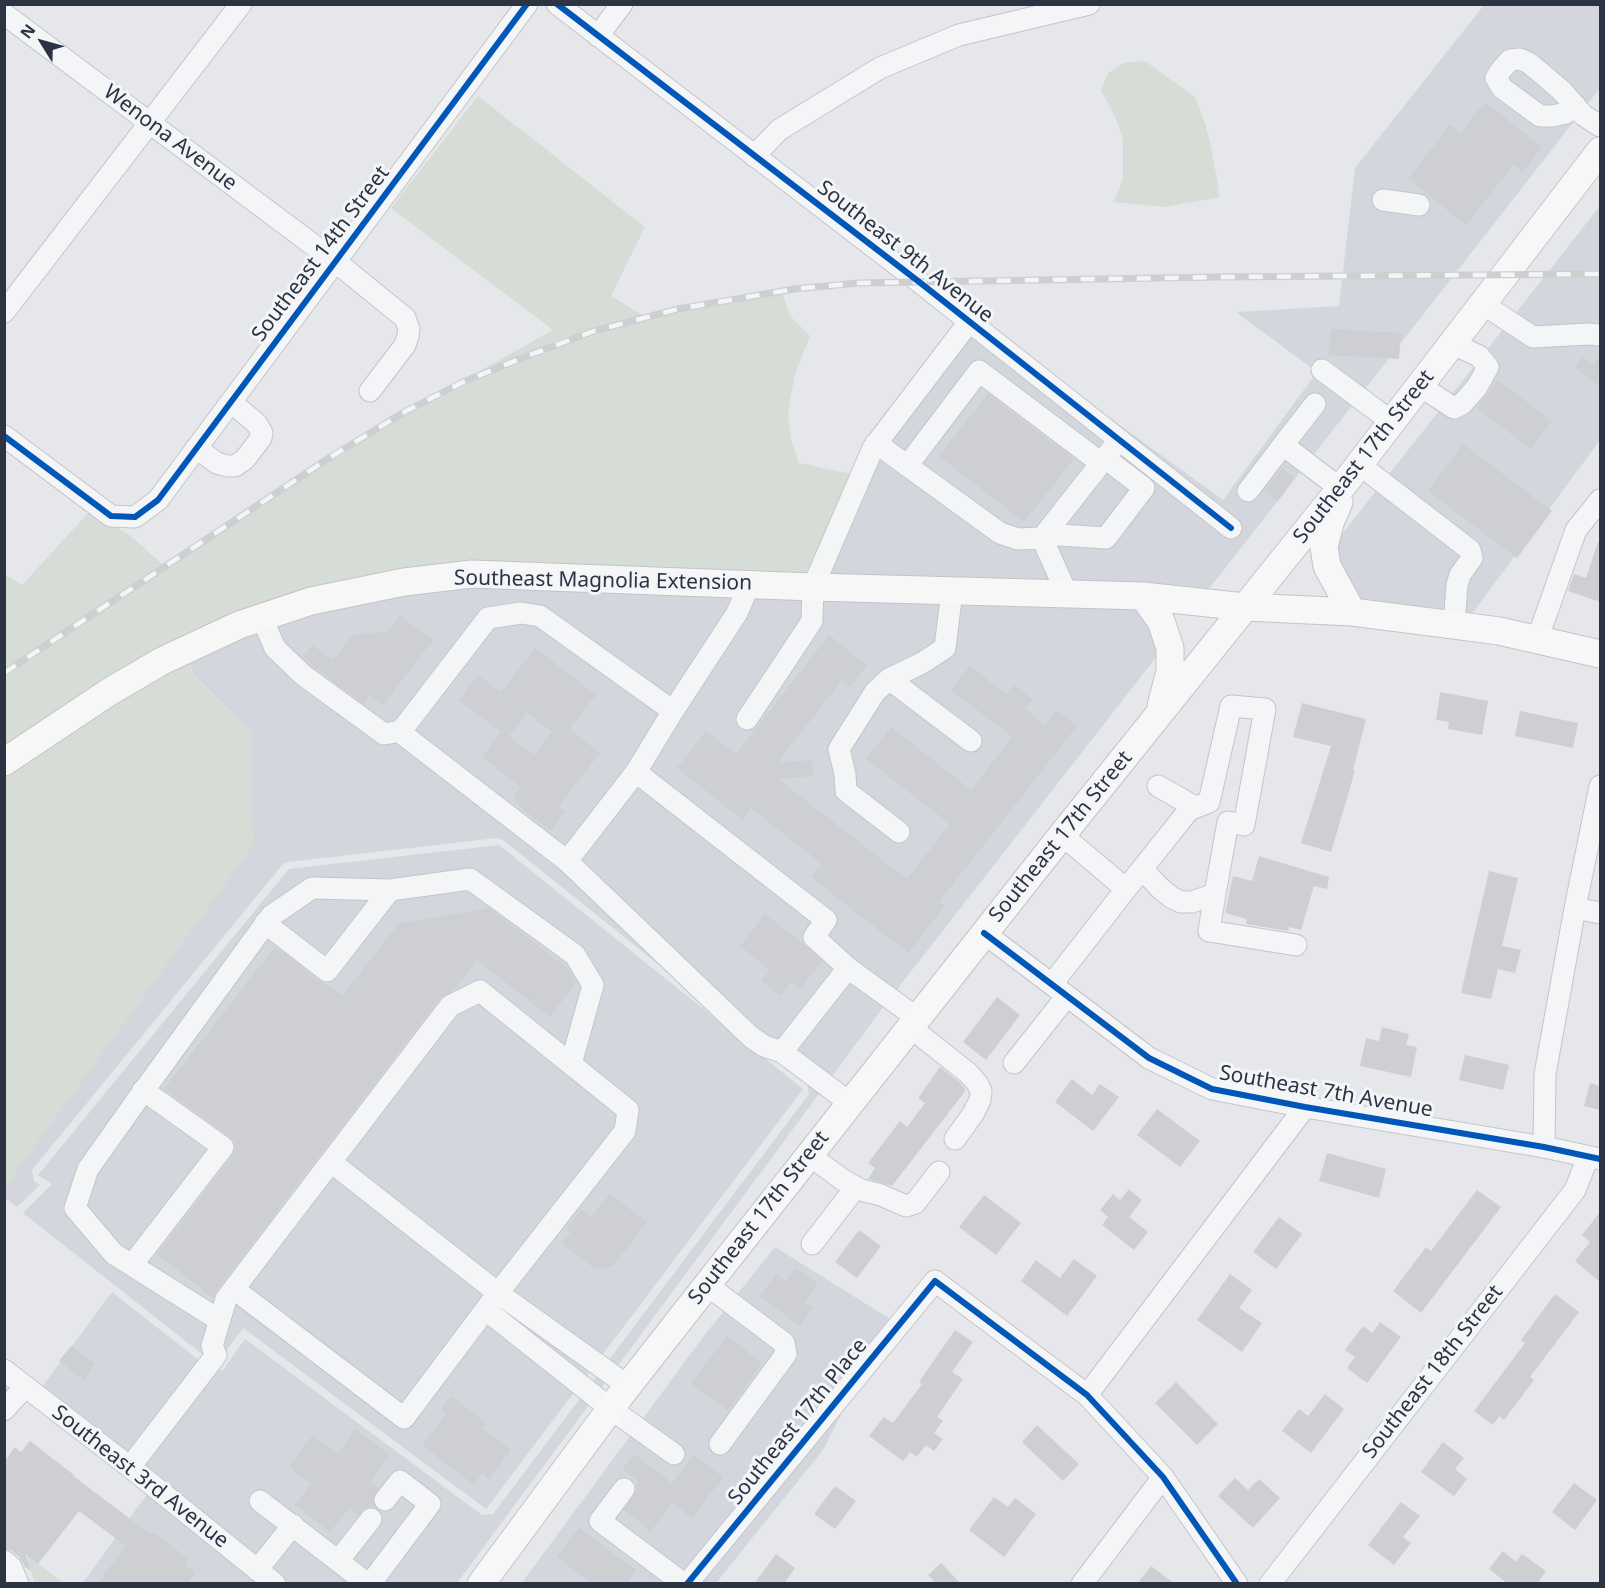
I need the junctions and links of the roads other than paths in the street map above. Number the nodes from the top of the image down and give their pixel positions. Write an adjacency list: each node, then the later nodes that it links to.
1 (242, 4): 9 (street)
2 (527, 4): 15 (street, Southeast 14th Street)
3 (557, 4): 7 (street, Southeast 9th Avenue)
4 (621, 4): 7 (street)
5 (1089, 4): 12 (street)
6 (4, 14): 9 (street, Wenona Avenue)
7 (598, 36): 12 (street, Southeast 9th Avenue)
8 (1575, 105): 10 (street)
9 (151, 123): 15 (street, Wenona Avenue); 17 (street)
10 (1600, 126)
11 (1600, 151): 16 (main road, Southeast 17th Street)
12 (754, 156): 18 (street, Southeast 9th Avenue)
13 (1383, 200): 14 (street)
14 (1419, 205)
15 (336, 262): 23 (street, Wenona Avenue); 24 (street, Southeast 14th Street)
16 (1484, 304): 19 (street); 20 (main road, Southeast 17th Street)
17 (4, 312)
18 (969, 322): 28 (street, Southeast 9th Avenue); 29 (street)
19 (1600, 335)
20 (1453, 344): 22 (main road, Southeast 17th Street); 22 (street)
21 (1322, 370): 26 (street)
22 (1420, 386): 26 (main road, Southeast 17th Street)
23 (370, 391)
24 (231, 402): 31 (street, Southeast 14th Street); 31 (street)
25 (1315, 404): 30 (street)
26 (1392, 422): 34 (main road, Southeast 17th Street)
27 (4, 436): 31 (street, Southeast 14th Street)
28 (1119, 440): 32 (street); 37 (street, Southeast 9th Avenue)
29 (876, 443): 33 (street); 40 (street)
30 (1283, 445): 34 (street); 35 (street)
31 (196, 448)
32 (1103, 460): 33 (street); 38 (street); 38 (street)
33 (907, 466): 38 (street)
34 (1350, 477): 44 (main road, Southeast 17th Street); 45 (main road); 47 (street)
35 (1248, 491)
36 (1600, 500): 48 (street)
37 (1231, 528)
38 (1043, 536): 42 (street)
39 (749, 585): 40 (main road, Southeast Magnolia Extension); 46 (main road, Southeast Magnolia Extension); 51 (street)
40 (813, 587): 41 (main road, Southeast Magnolia Extension); 53 (street)
41 (952, 591): 42 (main road, Southeast Magnolia Extension); 50 (street)
42 (1068, 594): 43 (main road, Southeast Magnolia Extension)
43 (1143, 596): 44 (main road, Southeast Magnolia Extension); 52 (main road)
44 (1245, 607): 45 (main road, Southeast Magnolia Extension); 52 (main road, Southeast 17th Street)
45 (1352, 612): 47 (main road, Southeast Magnolia Extension)
46 (262, 618): 54 (street); 56 (main road, Southeast Magnolia Extension)
47 (1454, 625): 48 (main road, Southeast Magnolia Extension)
48 (1537, 640): 49 (main road, Southeast Magnolia Extension)
49 (1600, 654)
50 (889, 679): 55 (street); 62 (street)
51 (673, 711): 54 (street); 57 (street)
52 (1158, 716): 63 (main road, Southeast 17th Street)
53 (747, 719)
54 (401, 731): 64 (street)
55 (971, 741)
56 (4, 762)
57 (636, 772): 64 (street); 74 (street)
58 (1158, 786): 60 (street)
59 (1600, 786): 69 (street)
60 (1192, 808): 61 (street); 61 (street); 65 (street)
61 (1228, 822): 68 (street)
62 (899, 832)
63 (1062, 835): 66 (street); 72 (main road, Southeast 17th Street)
64 (567, 861): 77 (street)
65 (1142, 869): 66 (street); 68 (street)
66 (1126, 889): 75 (street)
67 (390, 890): 71 (street); 71 (street); 79 (street)
68 (1215, 894): 73 (street)
69 (1575, 908): 70 (street); 84 (street)
70 (1600, 913)
71 (265, 923): 80 (street)
72 (984, 933): 75 (street, Southeast 7th Avenue); 76 (main road, Southeast 17th Street)
73 (1296, 945)
74 (848, 968): 76 (street); 77 (street)
75 (1059, 990): 78 (street); 82 (street, Southeast 7th Avenue)
76 (914, 1022): 81 (main road, Southeast 17th Street); 83 (street)
77 (782, 1052): 81 (street)
78 (1014, 1063)
79 (571, 1064): 87 (street); 94 (street)
80 (144, 1090): 91 (street); 91 (street)
81 (850, 1103): 85 (main road, Southeast 17th Street)
82 (1305, 1107): 84 (street, Southeast 7th Avenue); 99 (street)
83 (955, 1139)
84 (1544, 1147): 86 (street, Southeast 7th Avenue)
85 (809, 1155): 89 (street); 92 (main road, Southeast 17th Street)
86 (1594, 1158): 121 (street, Southeast 18th Street)
87 (331, 1162): 93 (street); 94 (street)
88 (939, 1172): 89 (street)
89 (856, 1187): 90 (street)
90 (812, 1244)
91 (132, 1265): 95 (street)
92 (707, 1285): 97 (main road, Southeast 17th Street); 102 (street)
93 (234, 1289): 94 (street); 95 (street)
94 (492, 1301): 97 (street); 100 (street)
95 (219, 1320): 104 (street)
96 (4, 1370): 98 (street, Southeast 3rd Avenue)
97 (628, 1386): 100 (main road, Southeast 17th Street)
98 (25, 1387): 101 (street); 104 (street, Southeast 3rd Avenue)
99 (1087, 1395): 105 (street); 118 (street, Southeast 17th Place)
100 (611, 1409): 103 (street); 117 (main road, Southeast 17th Street)
101 (4, 1410)
102 (720, 1444)
103 (674, 1454)
104 (130, 1467): 113 (street, Southeast 3rd Avenue)
105 (1163, 1477): 119 (street); 120 (street)
106 (624, 1489): 118 (street)
107 (260, 1500): 110 (street)
108 (385, 1500): 116 (street)
109 (371, 1519): 112 (street)
110 (293, 1525): 112 (street); 113 (street)
111 (4, 1561): 114 (street)
112 (338, 1561): 116 (street)
113 (257, 1570): 115 (street, Southeast 3rd Avenue)
114 (18, 1584)
115 (275, 1584)
116 (369, 1584)
117 (481, 1584)
118 (685, 1584)
119 (1082, 1584)
120 (1237, 1584)
121 (1270, 1584)

